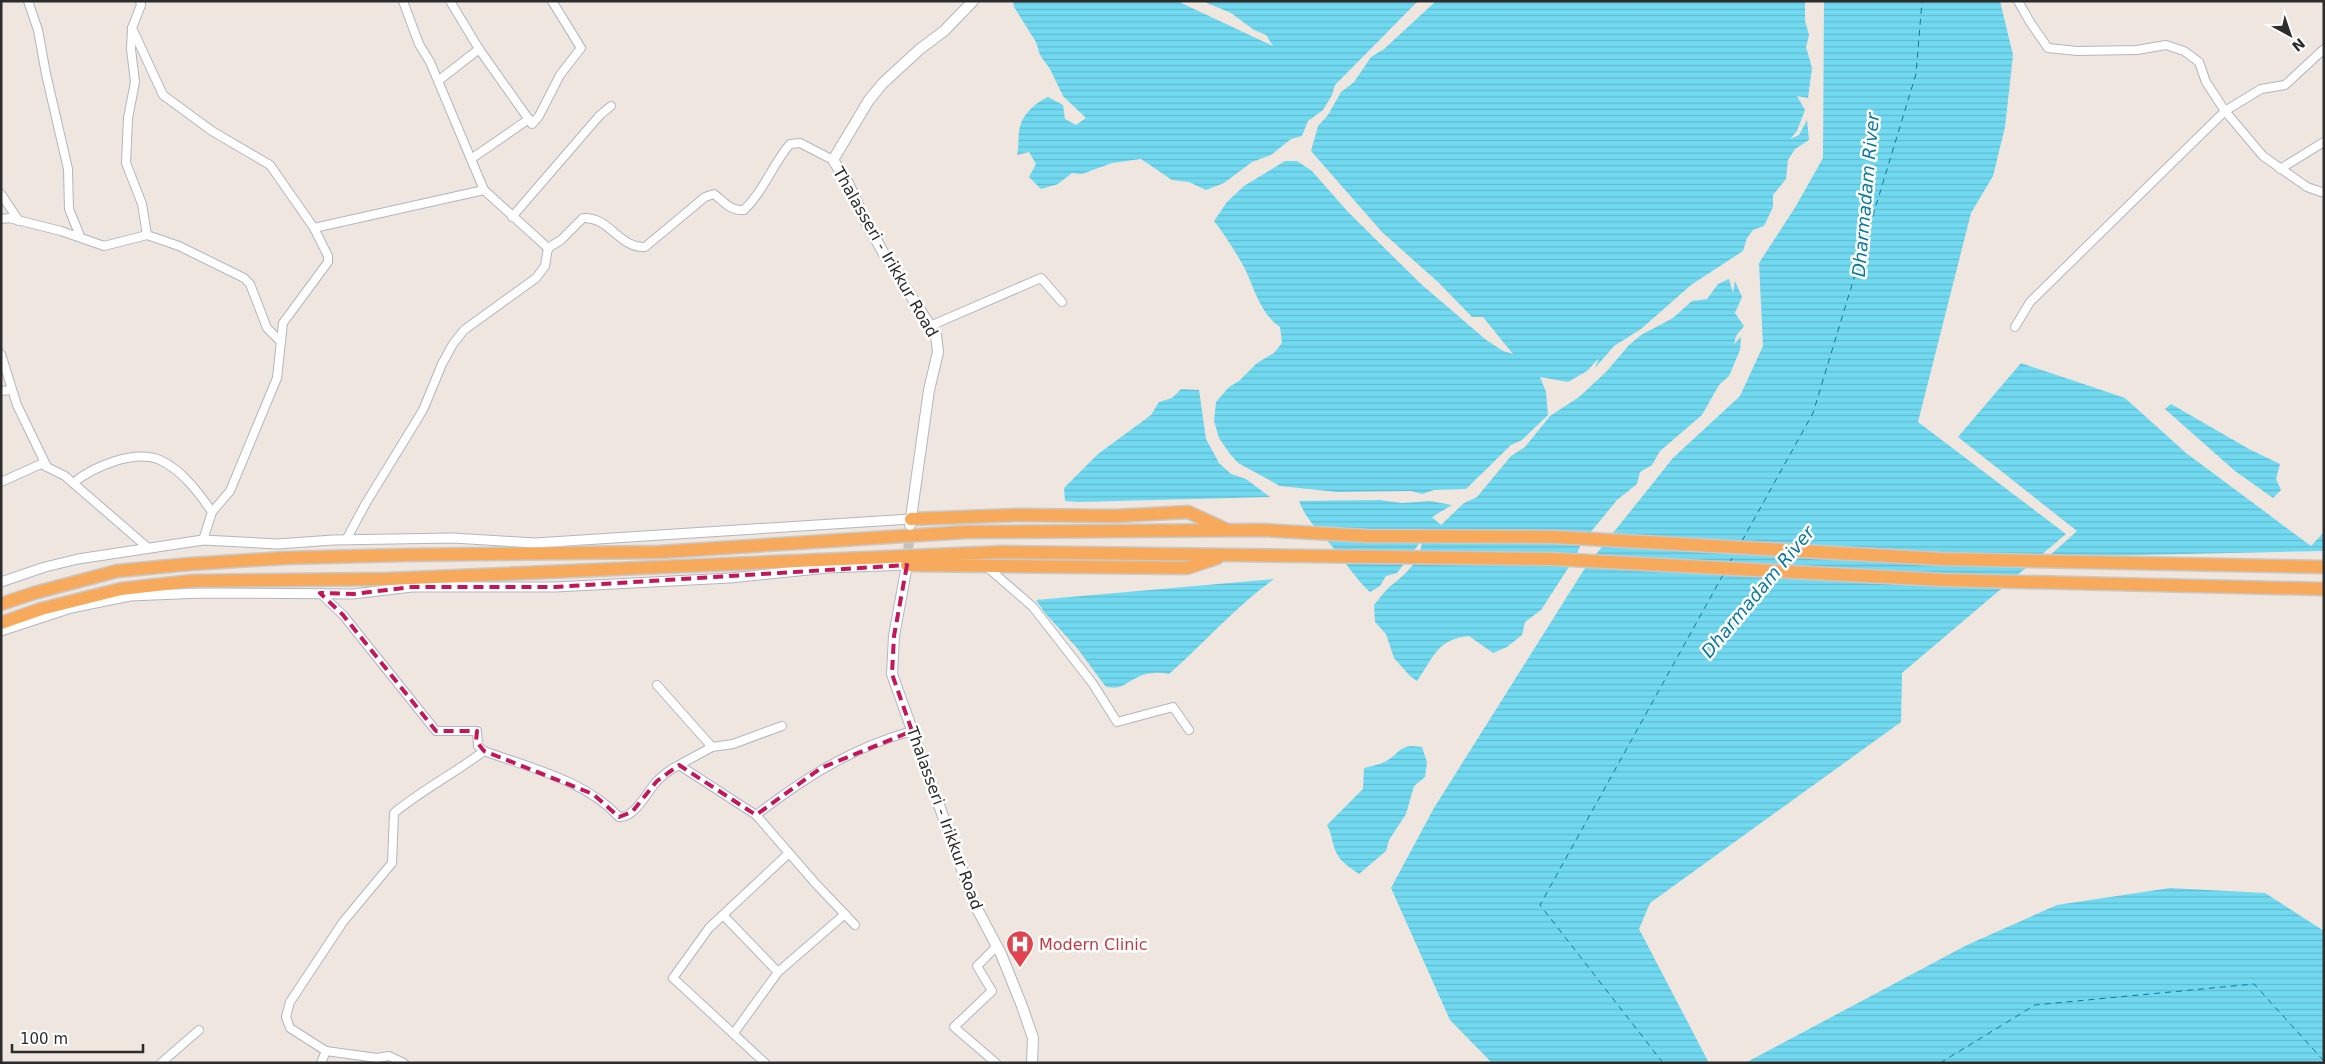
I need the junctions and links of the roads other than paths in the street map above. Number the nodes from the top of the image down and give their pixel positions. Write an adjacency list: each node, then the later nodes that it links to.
1 (28, 1): 27 (street)
2 (140, 1): 8 (street)
3 (403, 1): 11 (street)
4 (450, 1): 9 (street)
5 (552, 1): 14 (street)
6 (972, 1): 17 (main road, Thalasseri - Irikkur Road)
7 (2018, 1): 13 (street)
8 (132, 28): 25 (street); 26 (street)
9 (479, 49): 11 (street); 14 (street)
10 (2324, 49): 13 (street)
11 (438, 81): 16 (street)
12 (611, 106): 22 (street)
13 (2225, 111): 18 (street); 31 (street)
14 (529, 119): 16 (street)
15 (2324, 142): 18 (street)
16 (471, 159): 19 (street)
17 (834, 160): 28 (street); 30 (main road, Thalasseri - Irikkur Road)
18 (2280, 169): 20 (street)
19 (484, 190): 22 (street); 25 (street)
20 (2323, 192)
21 (1, 194): 24 (street)
22 (512, 217): 28 (street)
23 (1, 219): 24 (street)
24 (19, 221): 27 (street)
25 (314, 228): 32 (street)
26 (147, 235): 27 (street); 32 (street)
27 (80, 236)
28 (548, 248): 43 (street)
29 (1062, 302): 30 (street)
30 (930, 326): 40 (main road, Thalasseri - Irikkur Road)
31 (2015, 326)
32 (281, 342): 39 (street)
33 (1, 354): 34 (street)
34 (12, 390): 35 (street); 36 (street)
35 (1, 391)
36 (47, 467): 37 (street); 38 (street)
37 (1, 482)
38 (73, 483): 39 (street); 44 (street)
39 (212, 512): 42 (street)
40 (911, 522): 41 (highway); 43 (street)
41 (1229, 530): 48 (highway); 52 (highway)
42 (203, 540): 43 (street); 44 (street)
43 (346, 540)
44 (147, 547): 49 (street)
45 (1226, 554): 47 (highway); 50 (highway); 53 (highway)
46 (907, 565): 47 (highway); 51 (street); 58 (main road, Thalasseri - Irikkur Road)
47 (988, 567): 57 (street)
48 (2324, 567)
49 (1, 582)
50 (2324, 589)
51 (320, 593): 54 (street); 60 (street)
52 (1, 604)
53 (1, 622)
54 (1, 631)
55 (657, 685): 59 (street)
56 (782, 726): 59 (street)
57 (1189, 730)
58 (912, 731): 62 (street); 67 (main road, Thalasseri - Irikkur Road)
59 (712, 747): 61 (street)
60 (484, 751): 61 (street); 71 (street)
61 (679, 765): 62 (street)
62 (756, 815): 63 (street)
63 (789, 853): 64 (street); 65 (street)
64 (845, 914): 66 (street); 68 (street)
65 (722, 915): 68 (street); 70 (street)
66 (855, 925)
67 (997, 946): 76 (street); 77 (main road, Thalasseri - Irikkur Road)
68 (778, 972): 70 (street)
69 (199, 1030): 72 (street)
70 (734, 1033): 75 (street)
71 (326, 1051): 73 (street); 74 (street)
72 (161, 1063)
73 (321, 1063)
74 (404, 1063)
75 (765, 1063)
76 (996, 1063)
77 (1032, 1063)

